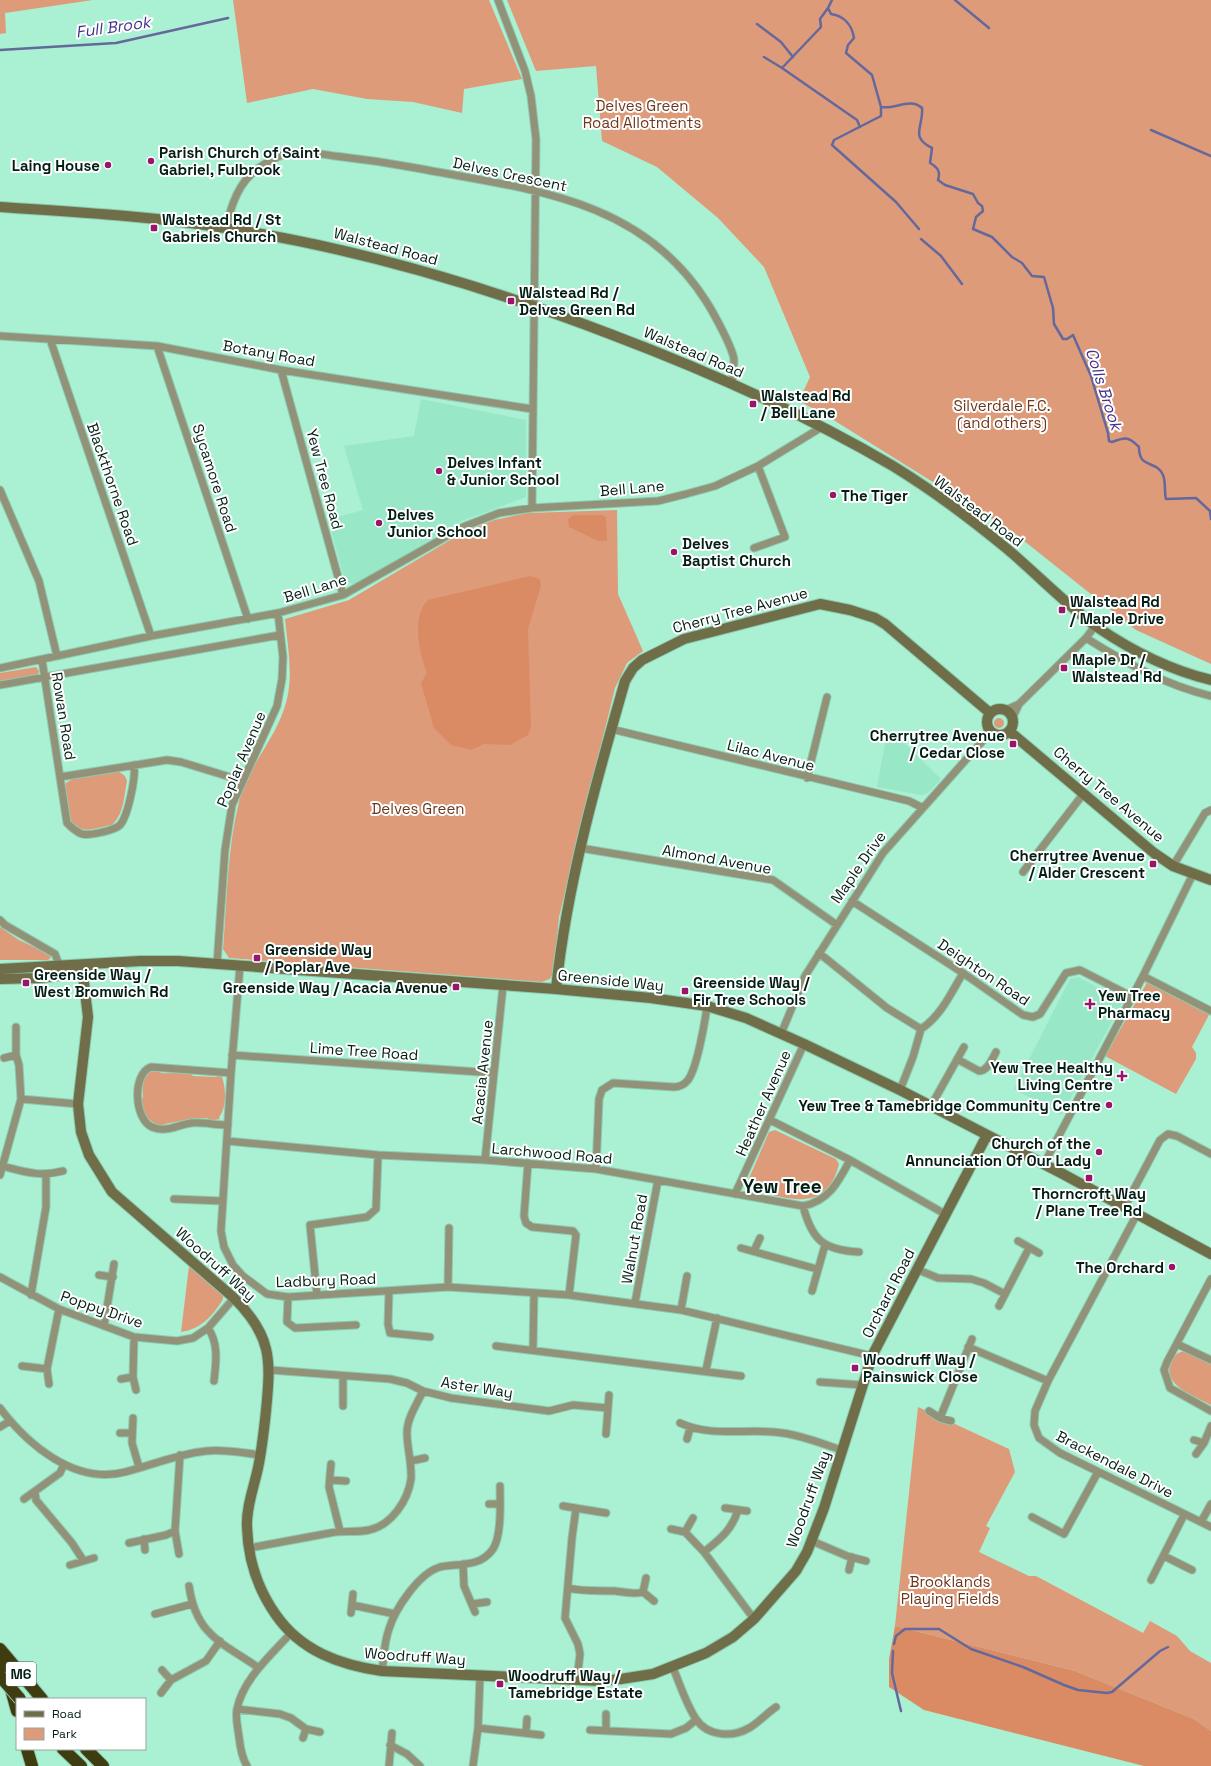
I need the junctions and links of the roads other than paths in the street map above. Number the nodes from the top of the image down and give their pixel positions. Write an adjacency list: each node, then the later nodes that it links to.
1 (498, 0): 2 (street)
2 (537, 191): 4 (street, Delves Crescent); 5 (street); 10 (street, Delves Crescent)
3 (0, 207): 4 (street, Walstead Road)
4 (226, 228): 5 (street, Walstead Road)
5 (534, 305): 10 (street, Walstead Road); 11 (street)
6 (0, 336): 7 (street, Botany Road)
7 (50, 339): 8 (street, Botany Road); 22 (street, Blackthorne Road)
8 (157, 346): 9 (street, Botany Road); 19 (street, Sycamore Road)
9 (281, 370): 11 (street, Botany Road); 17 (street, Yew Tree Road)
10 (732, 383): 12 (street, Walstead Road)
11 (532, 409): 15 (street)
12 (822, 427): 13 (street, Bell Lane); 20 (street, Walstead Road)
13 (758, 466): 15 (street, Bell Lane); 16 (street)
14 (0, 490): 24 (street)
15 (532, 508): 17 (street, Bell Lane)
16 (754, 548)
17 (343, 596): 18 (street, Bell Lane)
18 (278, 613): 19 (street, Bell Lane); 21 (street, Poplar Avenue)
19 (248, 619): 22 (street, Bell Lane)
20 (1095, 626): 23 (street); 28 (street, Walstead Road)
21 (280, 635): 27 (street); 42 (street, Poplar Avenue)
22 (151, 636): 24 (street, Bell Lane)
23 (1086, 638): 30 (street); 32 (street)
24 (57, 656): 25 (street, Bell Lane)
25 (42, 660): 26 (street, Bell Lane); 27 (street, Rowan Road)
26 (0, 668)
27 (45, 677): 29 (street); 40 (street, Rowan Road)
28 (1211, 680)
29 (0, 686)
30 (1211, 696)
31 (827, 697): 41 (street)
32 (1019, 704): 33 (street); 35 (street)
33 (1006, 710): 34 (street); 35 (street)
34 (990, 713): 36 (street, Cherry Tree Avenue); 38 (street)
35 (1012, 719): 37 (street)
36 (611, 729): 41 (street, Lilac Avenue); 46 (street, Cherry Tree Avenue)
37 (1009, 731): 38 (street); 43 (street, Cherry Tree Avenue)
38 (991, 735): 44 (street, Maple Drive)
39 (134, 765): 40 (street, Rowan Road); 40 (street, Rowan Road); 42 (street, Rowan Road)
40 (60, 776)
41 (807, 778): 44 (street, Lilac Avenue)
42 (243, 781): 55 (street, Poplar Avenue)
43 (1084, 793): 47 (street, Cherry Tree Avenue); 48 (street)
44 (923, 808): 51 (street, Maple Drive)
45 (1211, 810): 47 (street)
46 (580, 848): 53 (street, Almond Avenue); 64 (street, Cherry Tree Avenue)
47 (1173, 866): 49 (street, Cherry Tree Avenue)
48 (1023, 872)
49 (1193, 874): 50 (street, Cherry Tree Avenue); 61 (street)
50 (1211, 880)
51 (852, 900): 53 (street, Maple Drive); 60 (street, Deighton Road)
52 (3, 922): 57 (street)
53 (836, 925): 54 (street, Maple Drive)
54 (819, 954): 69 (street); 70 (street, Maple Drive)
55 (217, 964): 56 (street, Greenside Way); 59 (street, Greenside Way)
56 (240, 966): 63 (street, Greenside Way); 75 (street, Ladbury Road)
57 (60, 967): 58 (street, Greenside Way); 59 (street, Greenside Way)
58 (0, 969)
59 (83, 970): 62 (street, Greenside Way); 82 (street, Woodruff Way)
60 (963, 973): 65 (street, Deighton Road); 69 (street)
61 (1144, 976): 65 (street); 67 (street)
62 (0, 979)
63 (504, 986): 64 (street, Greenside Way); 79 (street, Acacia Avenue)
64 (556, 989): 66 (street, Greenside Way)
65 (1132, 997): 93 (street)
66 (707, 1006): 70 (street, Greenside Way); 95 (street)
67 (1211, 1011)
68 (16, 1027): 74 (street)
69 (921, 1029): 80 (street)
70 (781, 1034): 71 (street, Greenside Way)
71 (804, 1044): 80 (street, Greenside Way); 84 (street, Heather Avenue)
72 (964, 1047): 77 (street)
73 (996, 1052): 77 (street)
74 (16, 1055): 76 (street); 81 (street)
75 (232, 1055): 78 (street, Ladbury Road); 79 (street, Lime Tree Road)
76 (4, 1058)
77 (957, 1059): 83 (street)
78 (231, 1072): 85 (street, Ladbury Road); 85 (street)
79 (494, 1073): 90 (street, Acacia Avenue)
80 (900, 1090): 83 (street, Greenside Way)
81 (21, 1099): 82 (street); 94 (street)
82 (78, 1104): 134 (street, Woodruff Way)
83 (931, 1106): 86 (street, Greenside Way)
84 (770, 1120): 91 (street); 100 (street, Heather Avenue)
85 (228, 1125): 87 (street, Ladbury Road)
86 (987, 1135): 93 (street, Greenside Way); 105 (street, Orchard Road)
87 (227, 1141): 89 (street, Larchwood Road); 102 (street, Ladbury Road)
88 (1211, 1154): 104 (street)
89 (378, 1155): 90 (street, Larchwood Road); 131 (street)
90 (486, 1160): 92 (street, Larchwood Road)
91 (850, 1160): 103 (street); 105 (street)
92 (528, 1163): 95 (street, Larchwood Road); 132 (street)
93 (1044, 1164): 104 (street, Greenside Way)
94 (2, 1166): 97 (street); 98 (street)
95 (596, 1169): 99 (street, Larchwood Road)
96 (63, 1171): 98 (street)
97 (0, 1175)
98 (46, 1175): 130 (street)
99 (658, 1180): 100 (street, Larchwood Road); 135 (street, Walnut Road)
100 (735, 1194): 103 (street, Larchwood Road)
101 (174, 1199): 102 (street)
102 (223, 1201): 133 (street, Ladbury Road)
103 (804, 1206): 110 (street)
104 (1124, 1208): 106 (street, Greenside Way)
105 (945, 1214): 119 (street, Orchard Road)
106 (1137, 1214): 116 (street, Greenside Way); 161 (street, Brackendale Drive)
107 (449, 1228): 125 (street)
108 (760, 1238): 113 (street)
109 (1018, 1241): 112 (street)
110 (824, 1245): 114 (street); 118 (street)
111 (741, 1248): 113 (street)
112 (1029, 1248): 115 (street); 129 (street)
113 (754, 1251): 118 (street)
114 (859, 1252)
115 (1039, 1253)
116 (1211, 1254)
117 (114, 1264): 123 (street)
118 (817, 1269): 127 (street)
119 (916, 1269): 129 (street); 150 (street, Orchard Road)
120 (99, 1275): 123 (street)
121 (687, 1276): 138 (street)
122 (0, 1277): 130 (street, Poppy Drive)
123 (113, 1277): 141 (street)
124 (1211, 1279): 146 (street)
125 (448, 1287): 126 (street, Ladbury Road); 128 (street, Ladbury Road)
126 (389, 1291): 131 (street, Ladbury Road); 144 (street)
127 (812, 1291)
128 (534, 1293): 132 (street, Ladbury Road); 149 (street)
129 (1005, 1294): 136 (street)
130 (31, 1295): 137 (street, Poppy Drive)
131 (317, 1295): 133 (street, Ladbury Road)
132 (569, 1295): 135 (street, Ladbury Road)
133 (288, 1297): 140 (street)
134 (234, 1298): 142 (street, Poppy Drive); 154 (street, Woodruff Way)
135 (635, 1303): 138 (street, Orchard Road)
136 (999, 1306)
137 (59, 1309): 141 (street, Poppy Drive); 153 (street)
138 (681, 1310): 139 (street, Orchard Road)
139 (717, 1318): 150 (street, Orchard Road); 155 (street)
140 (356, 1325)
141 (104, 1326): 143 (street, Poppy Drive)
142 (208, 1328): 143 (street, Poppy Drive); 160 (street)
143 (134, 1337): 157 (street)
144 (430, 1337)
145 (972, 1339): 148 (street)
146 (1177, 1344): 151 (street); 172 (street)
147 (496, 1346): 149 (street)
148 (968, 1347): 161 (street); 174 (street)
149 (533, 1349): 155 (street)
150 (872, 1356): 164 (street, Woodruff Way)
151 (1211, 1360)
152 (22, 1366): 153 (street)
153 (47, 1370): 163 (street)
154 (270, 1370): 158 (street, Aster Way); 190 (street, Woodruff Way)
155 (706, 1370): 156 (street)
156 (741, 1376)
157 (133, 1377): 159 (street); 165 (street)
158 (343, 1377): 166 (street, Aster Way); 168 (street)
159 (121, 1380)
160 (214, 1381)
161 (1048, 1381): 196 (street, Brackendale Drive)
162 (820, 1382): 164 (street)
163 (49, 1384)
164 (862, 1385): 187 (street, Woodruff Way)
165 (136, 1390)
166 (423, 1390): 170 (street, Aster Way); 192 (street)
167 (609, 1395): 170 (street)
168 (343, 1406)
169 (0, 1408): 175 (street)
170 (608, 1408): 183 (street)
171 (929, 1411): 174 (street)
172 (1211, 1411)
173 (133, 1418): 182 (street)
174 (940, 1418): 176 (street)
175 (10, 1421): 179 (street); 193 (street)
176 (952, 1421)
177 (680, 1424): 180 (street)
178 (1211, 1426): 186 (street)
179 (0, 1427)
180 (690, 1428): 184 (street); 187 (street)
181 (120, 1433): 182 (street)
182 (131, 1433): 195 (street)
183 (606, 1434)
184 (687, 1439)
185 (1194, 1440): 186 (street)
186 (1204, 1443): 188 (street)
187 (842, 1450): 221 (street, Woodruff Way)
188 (1196, 1454)
189 (180, 1455): 190 (street); 195 (street); 217 (street)
190 (261, 1455): 223 (street, Woodruff Way)
191 (425, 1458): 192 (street)
192 (411, 1461): 218 (street)
193 (64, 1464): 195 (street); 200 (street)
194 (330, 1464): 197 (street)
195 (139, 1467)
196 (1098, 1472): 211 (street, Brackendale Drive); 212 (street)
197 (330, 1480): 198 (street); 218 (street)
198 (346, 1481)
199 (500, 1486): 203 (street)
200 (35, 1492): 201 (street); 230 (street)
201 (24, 1499)
202 (489, 1504): 203 (street)
203 (500, 1504): 232 (street)
204 (1211, 1504): 214 (street)
205 (563, 1506): 206 (street)
206 (576, 1508): 210 (street); 239 (street)
207 (725, 1508): 208 (street)
208 (738, 1510): 209 (street); 225 (street)
209 (748, 1511)
210 (606, 1513)
211 (1184, 1515): 214 (street, Brackendale Drive); 227 (street)
212 (1032, 1517)
213 (693, 1518): 219 (street)
214 (1201, 1522): 215 (street, Brackendale Drive)
215 (1211, 1527)
216 (671, 1529): 219 (street)
217 (175, 1531): 220 (street); 226 (street)
218 (340, 1531): 223 (street)
219 (685, 1532): 225 (street)
220 (144, 1540): 222 (street); 224 (street)
221 (812, 1541): 228 (street); 251 (street, Woodruff Way)
222 (129, 1543)
223 (248, 1548): 252 (street, Woodruff Way)
224 (145, 1550)
225 (704, 1552): 251 (street)
226 (179, 1554)
227 (1164, 1556): 235 (street); 237 (street)
228 (852, 1557): 231 (street); 234 (street)
229 (94, 1558): 230 (street)
230 (83, 1560): 233 (street)
231 (866, 1561)
232 (463, 1564): 245 (street); 250 (street)
233 (70, 1565)
234 (849, 1570)
235 (1192, 1570)
236 (646, 1578): 240 (street)
237 (1151, 1580)
238 (189, 1586): 244 (street)
239 (568, 1588): 240 (street); 262 (street)
240 (643, 1592): 242 (street)
241 (353, 1594): 246 (street)
242 (654, 1601)
243 (487, 1602): 245 (street)
244 (192, 1604): 249 (street); 253 (street)
245 (472, 1604): 247 (street)
246 (352, 1605): 248 (street); 250 (street)
247 (475, 1612)
248 (351, 1613)
249 (155, 1614)
250 (395, 1614): 258 (street)
251 (754, 1619): 256 (street, Woodruff Way)
252 (291, 1633): 255 (street); 258 (street, Woodruff Way)
253 (220, 1641): 255 (street); 261 (street)
254 (0, 1650): 265 (highway, M6); 266 (highway, bridge)
255 (259, 1668): 268 (street)
256 (673, 1668): 262 (street, Woodruff Way); 271 (street)
257 (162, 1670): 261 (street)
258 (382, 1672): 260 (street, Woodruff Way)
259 (0, 1676): 264 (highway, M6, bridge)
260 (480, 1676): 262 (street, Woodruff Way); 272 (street)
261 (171, 1680): 263 (street)
262 (577, 1680)
263 (161, 1693)
264 (19, 1698)
265 (41, 1698)
266 (16, 1707)
267 (776, 1707): 271 (street)
268 (237, 1709): 273 (street); 288 (street)
269 (606, 1714): 275 (street)
270 (527, 1719): 277 (street)
271 (696, 1720): 275 (street)
272 (478, 1728): 277 (street); 291 (street)
273 (306, 1729): 276 (street); 280 (street)
274 (590, 1730): 275 (street)
275 (606, 1730)
276 (320, 1732)
277 (526, 1732): 279 (street)
278 (392, 1733): 281 (street)
279 (541, 1735)
280 (303, 1738)
281 (390, 1745): 289 (street); 290 (street)
282 (27, 1750): 285 (highway)
283 (64, 1750): 286 (highway)
284 (87, 1750): 287 (highway)
285 (32, 1766)
286 (81, 1766)
287 (103, 1766)
288 (247, 1766)
289 (389, 1766)
290 (420, 1766)
291 (473, 1766)

